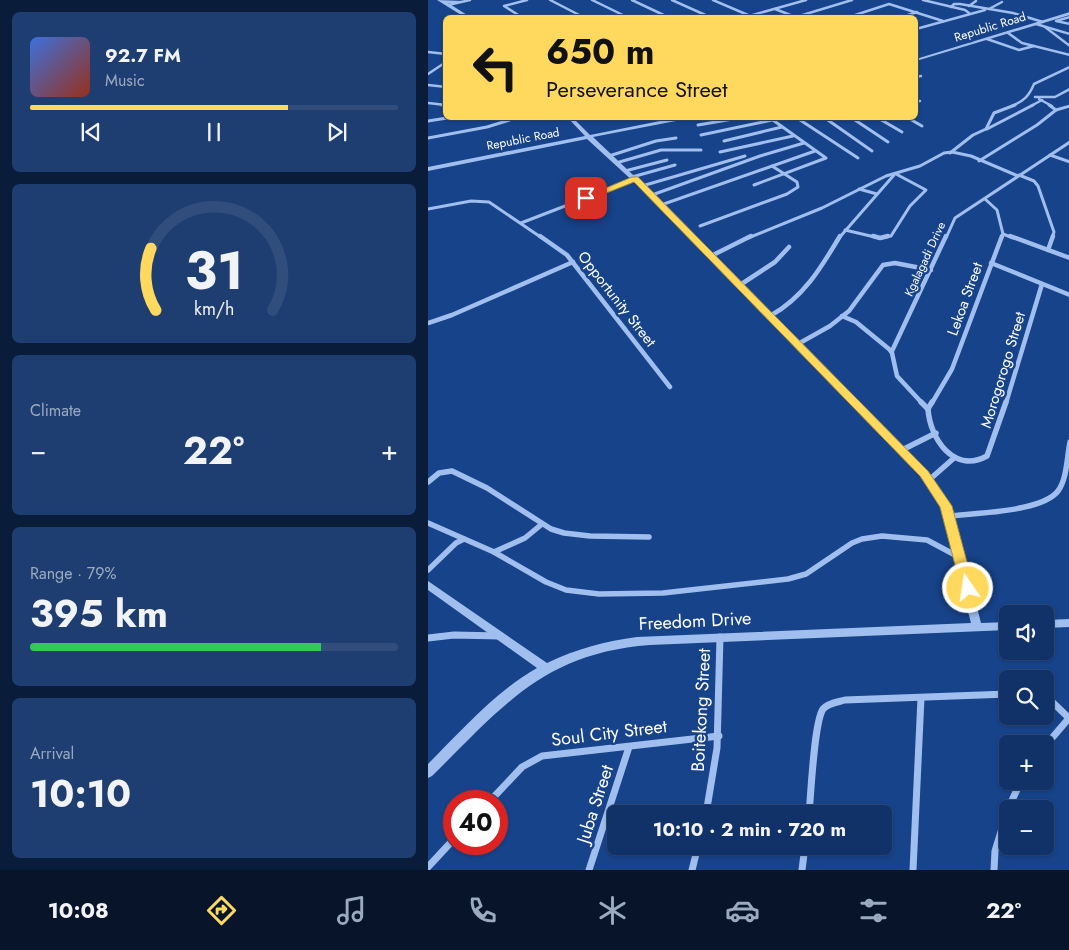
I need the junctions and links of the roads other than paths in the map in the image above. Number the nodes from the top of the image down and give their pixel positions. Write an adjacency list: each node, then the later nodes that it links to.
1 (440, 0): 13 (street); 15 (street)
2 (470, 0): 13 (street)
3 (528, 0): 25 (street)
4 (550, 0): 26 (street)
5 (592, 0): 27 (street)
6 (632, 0): 28 (street)
7 (672, 0): 23 (street)
8 (713, 0): 30 (street)
9 (806, 0): 18 (street)
10 (852, 0): 32 (street)
11 (923, 0): 17 (street)
12 (976, 1): 16 (street)
13 (462, 2): 15 (street); 19 (street)
14 (1002, 2): 20 (street)
15 (448, 5): 19 (street)
16 (969, 6): 17 (street); 20 (street)
17 (951, 7): 22 (street)
18 (775, 8): 30 (street); 31 (street)
19 (455, 9): 24 (street)
20 (989, 9): 22 (street); 37 (street)
21 (918, 12): 33 (street); 34 (street); 36 (street)
22 (969, 13): 36 (street)
23 (704, 14): 29 (street)
24 (465, 15)
25 (518, 15)
26 (579, 15)
27 (623, 15)
28 (664, 15)
29 (700, 15)
30 (750, 15)
31 (792, 15)
32 (803, 15)
33 (854, 15)
34 (908, 15)
35 (1069, 16): 37 (street, Republic Road); 38 (street)
36 (943, 21): 39 (street)
37 (1044, 24): 40 (street, Republic Road); 41 (street); 44 (street)
38 (1070, 24)
39 (918, 28)
40 (1008, 33): 42 (street, Republic Road); 43 (street)
41 (1070, 34)
42 (987, 39): 43 (street); 48 (street, Republic Road)
43 (1035, 46): 47 (street)
44 (1070, 46)
45 (428, 52): 46 (street)
46 (443, 54)
47 (1069, 54)
48 (918, 59)
49 (443, 64): 51 (street)
50 (1070, 67): 57 (street)
51 (428, 74)
52 (921, 76): 53 (street)
53 (918, 77)
54 (428, 84): 55 (street)
55 (443, 86)
56 (1070, 89): 58 (street)
57 (1030, 94): 58 (street); 80 (street)
58 (1035, 97): 59 (street)
59 (1042, 100): 63 (street); 80 (street)
60 (428, 102): 61 (street)
61 (443, 104)
62 (1070, 106): 63 (street)
63 (1056, 110): 103 (street)
64 (443, 119): 76 (street)
65 (510, 120): 85 (street)
66 (572, 120): 84 (street)
67 (671, 120): 84 (street, Republic Road)
68 (727, 120): 77 (street)
69 (767, 120): 82 (street)
70 (772, 120): 79 (street)
71 (800, 120): 101 (street)
72 (827, 120): 95 (street)
73 (855, 120): 89 (street)
74 (881, 120): 81 (street)
75 (912, 120): 78 (street)
76 (428, 121)
77 (698, 125)
78 (922, 126)
79 (782, 127): 83 (street); 87 (street)
80 (986, 129): 97 (street)
81 (902, 132)
82 (701, 135)
83 (793, 136): 91 (street); 96 (street)
84 (588, 137): 99 (street); 108 (street, Republic Road)
85 (428, 138)
86 (676, 138): 88 (street)
87 (724, 140)
88 (656, 141): 92 (street); 99 (street)
89 (888, 142)
90 (1070, 142): 98 (street, Kgalagadi Drive)
91 (804, 143): 94 (street); 118 (street)
92 (662, 150): 93 (street); 105 (street)
93 (701, 150)
94 (815, 151): 107 (street); 110 (street)
95 (872, 151)
96 (720, 152)
97 (950, 153): 103 (street); 111 (street)
98 (1050, 154): 104 (street); 112 (street, Kgalagadi Drive)
99 (608, 156): 105 (street)
100 (745, 156): 115 (street)
101 (858, 158)
102 (667, 160): 109 (street)
103 (979, 160): 112 (street)
104 (1070, 162)
105 (616, 163): 109 (street)
106 (675, 164): 113 (street)
107 (772, 166): 110 (street); 120 (street)
108 (428, 168)
109 (625, 171): 113 (street)
110 (784, 174): 114 (street); 123 (street)
111 (895, 175): 116 (street); 117 (street); 124 (street)
112 (1018, 176): 119 (street, Kgalagadi Drive); 127 (street)
113 (634, 178): 115 (street); 122 (street)
114 (754, 185)
115 (642, 186): 118 (street)
116 (859, 189): 117 (street); 128 (street)
117 (877, 194): 124 (street)
118 (652, 195): 120 (street)
119 (985, 198): 125 (street); 132 (street, Kgalagadi Drive)
120 (661, 205): 128 (street)
121 (428, 209): 122 (street, Opportunity Street)
122 (521, 223): 130 (street, Opportunity Street)
123 (700, 226)
124 (845, 230): 136 (street)
125 (1003, 234): 127 (street); 131 (street, Lekoa Street)
126 (789, 247): 134 (street)
127 (1048, 250): 129 (street)
128 (711, 256): 134 (street)
129 (1070, 258)
130 (573, 262): 138 (street); 141 (street, Opportunity Street)
131 (990, 263): 133 (street); 142 (street, Lekoa Street)
132 (931, 270): 137 (street); 140 (street, Kgalagadi Drive)
133 (1042, 284): 135 (street); 146 (street, Morogorogo Street)
134 (740, 285): 136 (street)
135 (1070, 296)
136 (770, 316): 139 (street)
137 (842, 316): 139 (street); 140 (street)
138 (428, 323)
139 (798, 344): 145 (street)
140 (892, 351): 142 (street)
141 (670, 387)
142 (928, 409): 143 (street)
143 (936, 433): 145 (street); 146 (street)
144 (1070, 442): 149 (street)
145 (902, 450): 147 (street)
146 (954, 458): 147 (street)
147 (929, 480): 149 (street)
148 (428, 482): 151 (street)
149 (949, 516): 155 (street)
150 (428, 523): 153 (street)
151 (542, 524): 152 (street); 154 (street)
152 (650, 537)
153 (464, 539): 154 (street); 156 (street)
154 (494, 552): 155 (street)
155 (961, 558): 161 (street)
156 (428, 570)
157 (428, 585): 162 (street)
158 (1070, 623): 159 (street)
159 (1054, 624)
160 (999, 626): 161 (street, Freedom Drive)
161 (977, 627): 163 (street, Freedom Drive)
162 (502, 635): 164 (street); 165 (street)
163 (720, 637): 165 (street, Freedom Drive); 170 (street, Boitekong Street)
164 (428, 638)
165 (546, 668): 173 (street, Freedom Drive)
166 (999, 694): 167 (street)
167 (921, 698): 176 (street); 185 (street)
168 (1054, 704): 169 (street)
169 (1069, 718): 171 (street)
170 (719, 736): 172 (street, Soul City Street); 175 (street, Boitekong Street)
171 (1054, 736)
172 (629, 747): 174 (street, Soul City Street); 182 (street, Juba Street)
173 (428, 772)
174 (500, 790)
175 (708, 805)
176 (809, 805)
177 (999, 838): 186 (street)
178 (443, 851): 181 (street)
179 (696, 855): 183 (street)
180 (804, 855): 184 (street)
181 (428, 867)
182 (589, 870)
183 (692, 870)
184 (802, 870)
185 (913, 870)
186 (994, 870)

